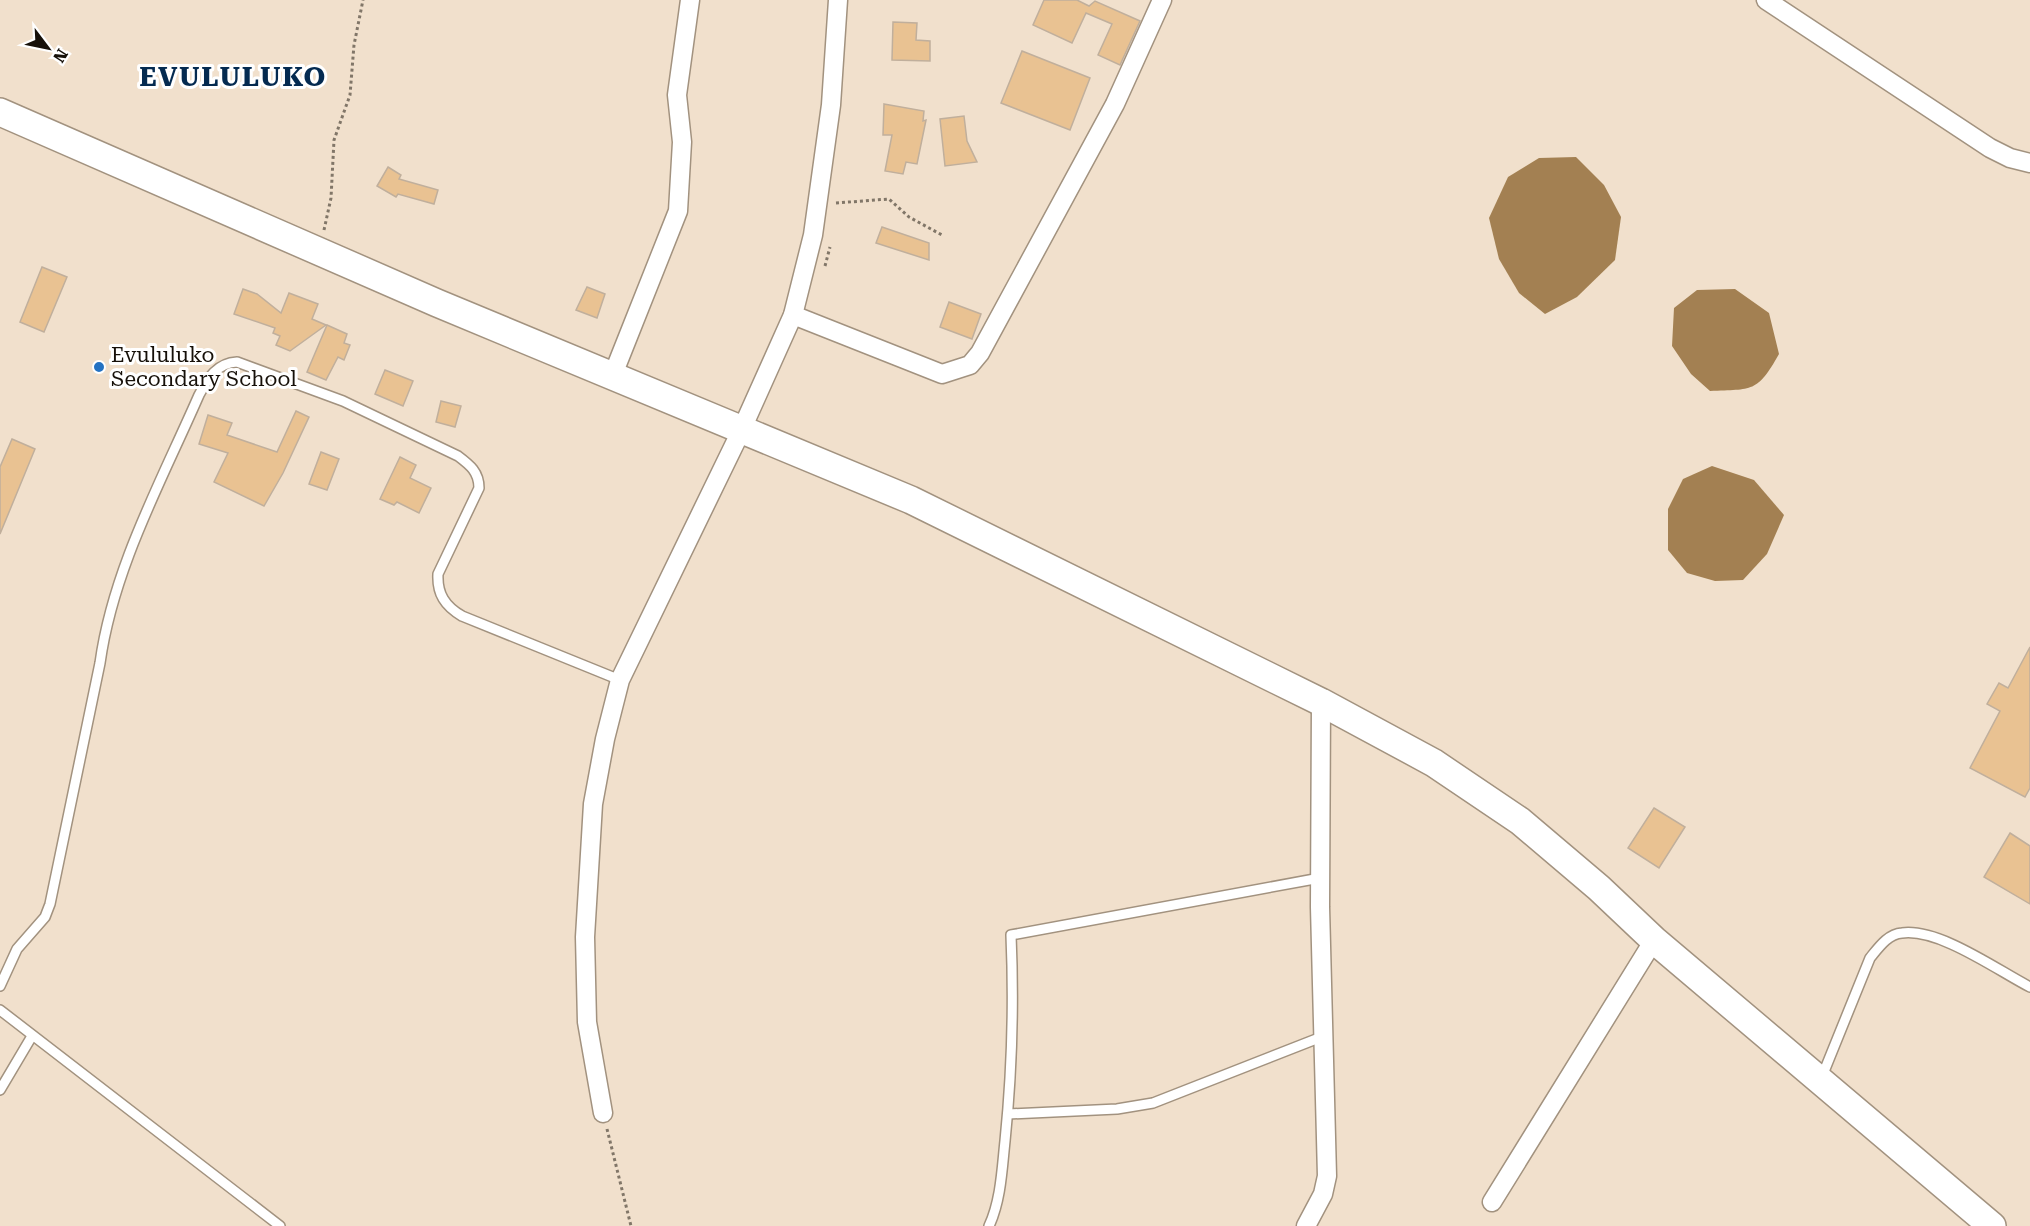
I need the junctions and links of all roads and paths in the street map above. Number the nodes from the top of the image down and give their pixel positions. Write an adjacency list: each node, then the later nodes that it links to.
1 (363, 0): 11 (path)
2 (690, 0): 14 (street)
3 (838, 0): 13 (street)
4 (1162, 0): 13 (street)
5 (1766, 0): 7 (street)
6 (0, 112): 11 (main road)
7 (2030, 163)
8 (830, 204): 9 (path)
9 (942, 235)
10 (830, 243): 12 (path)
11 (317, 252): 14 (main road)
12 (823, 274)
13 (793, 315): 15 (street)
14 (612, 377): 15 (main road)
15 (741, 431): 16 (street); 17 (main road)
16 (620, 681): 20 (lane); 27 (street)
17 (1321, 702): 18 (street); 19 (main road)
18 (1320, 878): 24 (street); 28 (lane)
19 (1654, 940): 25 (main road); 29 (street)
20 (0, 986)
21 (2030, 987): 25 (lane)
22 (0, 1010): 23 (lane)
23 (32, 1036): 26 (lane); 30 (lane)
24 (1324, 1036): 28 (lane); 33 (street)
25 (1821, 1082): 34 (main road)
26 (0, 1090)
27 (603, 1113): 31 (path)
28 (1008, 1114): 32 (lane)
29 (1492, 1202)
30 (280, 1226)
31 (631, 1226)
32 (989, 1226)
33 (1306, 1226)
34 (1992, 1226)

